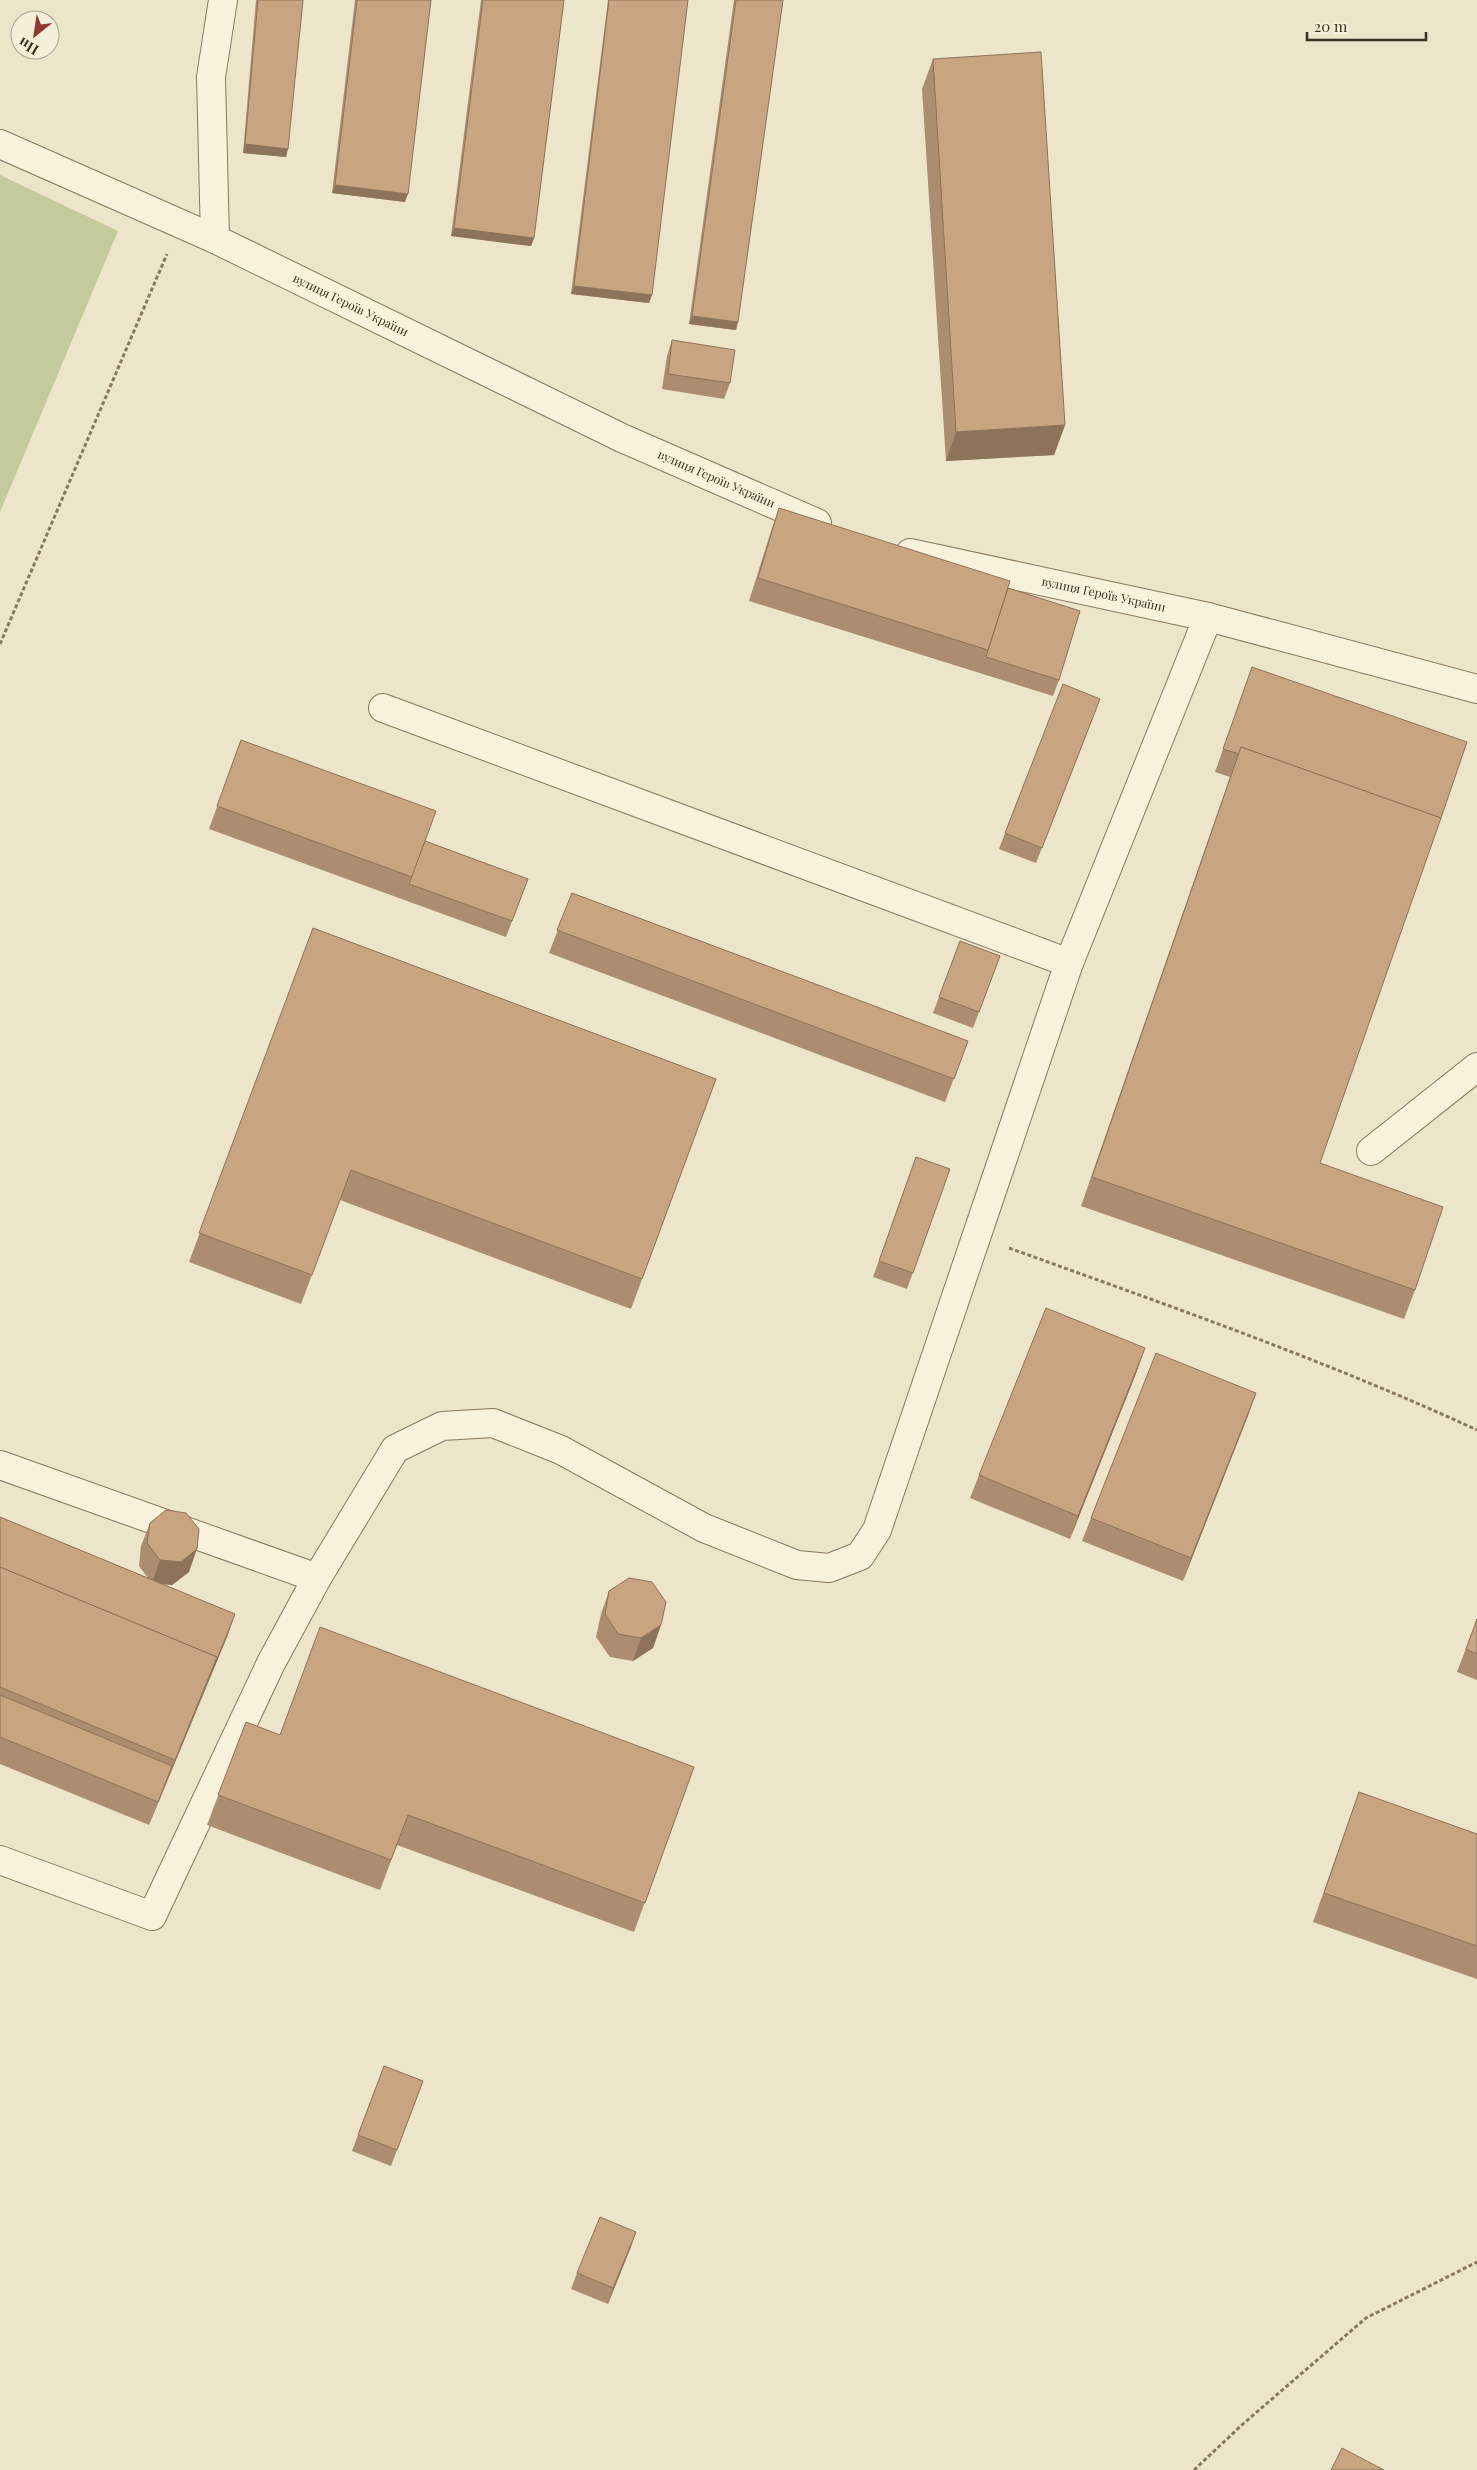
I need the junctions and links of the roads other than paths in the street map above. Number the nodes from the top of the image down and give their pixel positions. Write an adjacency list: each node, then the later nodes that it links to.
1 (223, 0): 3 (street)
2 (0, 144): 3 (street, вулиця Героїв України)
3 (214, 239): 4 (street, вулиця Героїв України)
4 (840, 531)
5 (887, 547): 6 (street, вулиця Героїв України)
6 (1208, 617): 7 (street, вулиця Героїв України); 9 (street)
7 (1477, 689)
8 (383, 708): 9 (street)
9 (1069, 963): 13 (street)
10 (1477, 1067): 11 (street)
11 (1371, 1151)
12 (0, 1465): 13 (street)
13 (317, 1578): 14 (street)
14 (0, 1860)

